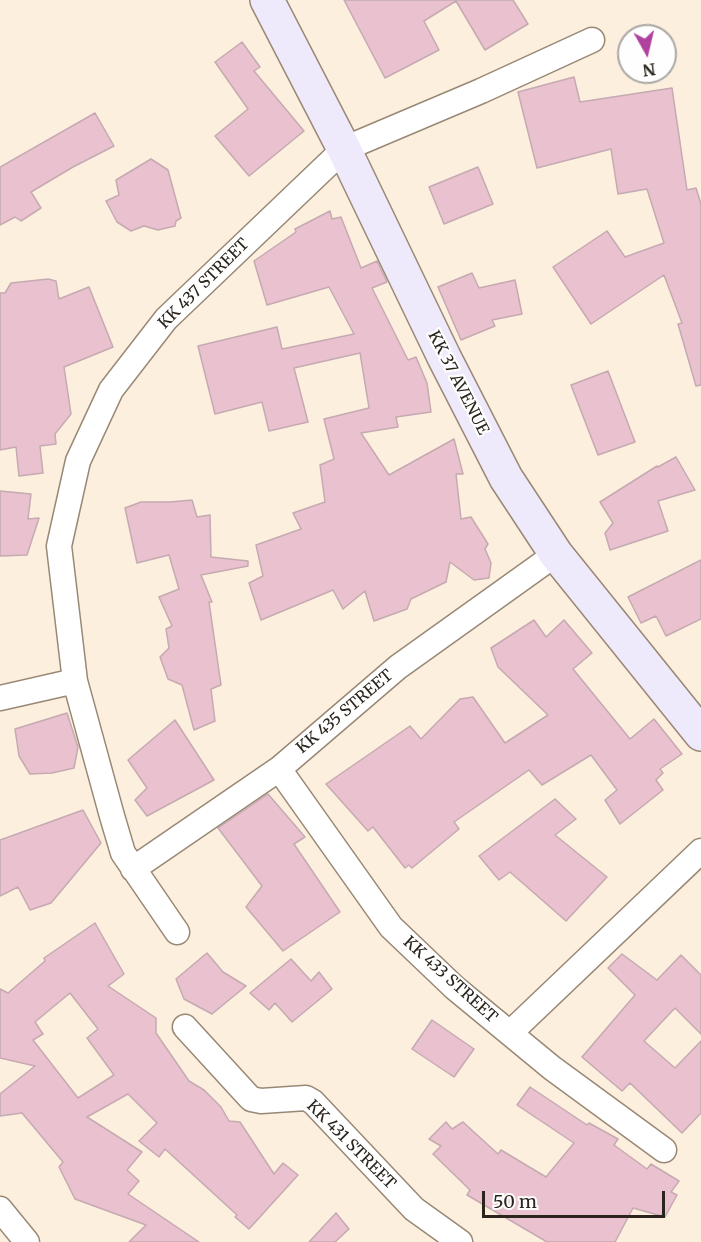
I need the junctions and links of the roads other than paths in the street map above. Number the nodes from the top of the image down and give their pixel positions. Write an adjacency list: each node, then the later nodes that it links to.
1 (267, 0): 3 (main road, KK 37 AVENUE)
2 (592, 40): 3 (street)
3 (345, 149): 4 (main road, KK 37 AVENUE); 5 (street, KK 437 STREET)
4 (555, 554): 7 (main road, KK 37 AVENUE); 8 (street, KK 435 STREET)
5 (75, 681): 6 (street); 10 (street)
6 (0, 698)
7 (701, 734)
8 (279, 768): 10 (street, KK 435 STREET); 13 (street, KK 433 STREET)
9 (701, 851): 13 (street)
10 (133, 869): 11 (street)
11 (177, 932)
12 (185, 1027): 17 (street, KK 431 STREET)
13 (510, 1033): 14 (street, KK 433 STREET)
14 (664, 1150)
15 (0, 1209): 16 (street)
16 (27, 1242)
17 (460, 1242)

